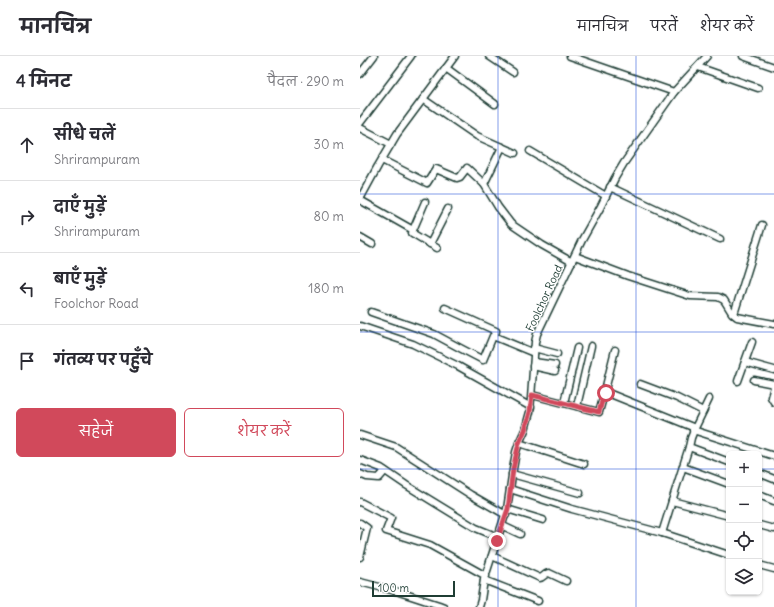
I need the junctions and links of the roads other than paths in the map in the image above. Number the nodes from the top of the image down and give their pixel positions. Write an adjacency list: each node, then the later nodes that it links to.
1 (374, 56): 12 (street)
2 (411, 56): 17 (street)
3 (455, 56): 10 (street)
4 (489, 56): 11 (street)
5 (570, 56): 14 (street)
6 (707, 56): 8 (street, Foolchor Road)
7 (743, 56): 9 (street)
8 (698, 66): 13 (street); 14 (street, Foolchor Road)
9 (774, 67)
10 (446, 68): 15 (street); 16 (street)
11 (513, 72)
12 (360, 74)
13 (758, 88)
14 (674, 92): 25 (street, Foolchor Road)
15 (423, 99): 19 (street); 20 (street)
16 (495, 104)
17 (360, 123)
18 (360, 128): 19 (street)
19 (391, 144): 23 (street)
20 (502, 147): 22 (street); 24 (street)
21 (530, 151): 26 (street)
22 (515, 153)
23 (382, 160): 24 (street); 27 (street)
24 (484, 184): 37 (street)
25 (610, 187): 26 (street, Foolchor Road); 33 (street)
26 (606, 196): 37 (street, Foolchor Road)
27 (360, 200): 31 (street)
28 (425, 202): 31 (street)
29 (448, 209): 35 (street)
30 (762, 225): 40 (street)
31 (413, 230): 35 (street)
32 (360, 238): 34 (street)
33 (720, 239)
34 (372, 244)
35 (430, 244): 36 (street)
36 (437, 248)
37 (573, 259): 40 (street); 48 (street, Foolchor Road)
38 (446, 308): 43 (street)
39 (371, 312): 43 (street)
40 (734, 314): 41 (street)
41 (774, 324)
42 (360, 326): 64 (street)
43 (494, 337): 48 (street)
44 (752, 342): 50 (street)
45 (591, 346): 63 (street)
46 (577, 348): 62 (street)
47 (615, 350): 58 (street)
48 (534, 351): 49 (street); 51 (street, Foolchor Road)
49 (557, 354)
50 (745, 362): 53 (street); 55 (street)
51 (534, 364): 52 (street); 59 (street, Foolchor Road)
52 (555, 368)
53 (774, 370)
54 (754, 380): 57 (street)
55 (738, 381)
56 (640, 384): 65 (street)
57 (774, 386): 61 (street)
58 (604, 394): 63 (street); 66 (street)
59 (532, 395): 62 (street); 64 (street, Foolchor Road)
60 (709, 399): 65 (street)
61 (774, 402)
62 (564, 403): 63 (street)
63 (577, 406)
64 (531, 407): 68 (street, Foolchor Road)
65 (703, 411): 66 (street)
66 (694, 429): 69 (street); 70 (street)
67 (360, 435): 87 (street)
68 (519, 443): 73 (street); 77 (street, Foolchor Road)
69 (689, 448): 72 (street); 74 (street)
70 (774, 456)
71 (360, 460): 75 (street)
72 (726, 461)
73 (584, 464)
74 (683, 466): 80 (street); 84 (street)
75 (385, 471): 76 (street); 96 (street)
76 (360, 474)
77 (512, 474): 81 (street, Foolchor Road); 82 (street)
78 (762, 475): 79 (street)
79 (774, 479)
80 (726, 483)
81 (510, 489): 87 (street, Foolchor Road); 94 (street)
82 (580, 493)
83 (762, 496): 85 (street)
84 (672, 501): 88 (street); 94 (street)
85 (774, 501)
86 (360, 502): 102 (street)
87 (506, 512): 89 (street); 91 (street, Foolchor Road)
88 (726, 515)
89 (543, 520)
90 (360, 523): 99 (street)
91 (502, 526): 95 (street); 96 (street, Foolchor Road)
92 (762, 526): 93 (street)
93 (774, 529)
94 (662, 533): 97 (street)
95 (520, 534)
96 (498, 537): 98 (street, Foolchor Road)
97 (726, 554)
98 (492, 556): 102 (street, Foolchor Road); 103 (street)
99 (360, 557)
100 (762, 566): 101 (street)
101 (774, 569)
102 (485, 578): 105 (street); 107 (street, Foolchor Road)
103 (566, 581)
104 (360, 582): 106 (street)
105 (538, 601)
106 (444, 607)
107 (479, 607)

